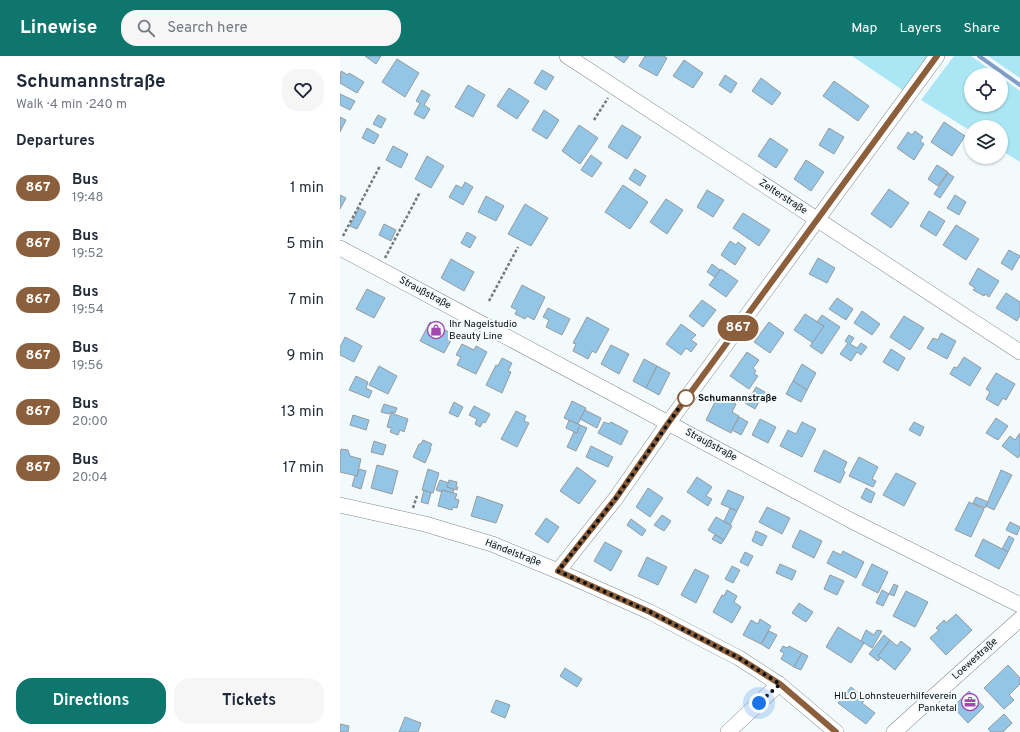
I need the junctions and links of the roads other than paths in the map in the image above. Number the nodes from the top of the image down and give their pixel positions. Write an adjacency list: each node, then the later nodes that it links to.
1 (567, 56): 3 (street, Zelterstraße)
2 (937, 56): 3 (street)
3 (817, 219): 5 (street, Zelterstraße); 6 (street)
4 (340, 248): 6 (street, Straußstraße)
5 (1020, 352)
6 (669, 422): 8 (street); 9 (street, Straußstraße)
7 (340, 505): 8 (street, Händelstraße)
8 (558, 571): 11 (street, Händelstraße)
9 (1020, 605)
10 (1020, 619): 14 (street, Loewestraße)
11 (780, 684): 12 (street); 13 (street, Händelstraße)
12 (728, 732)
13 (836, 732)
14 (894, 732)

